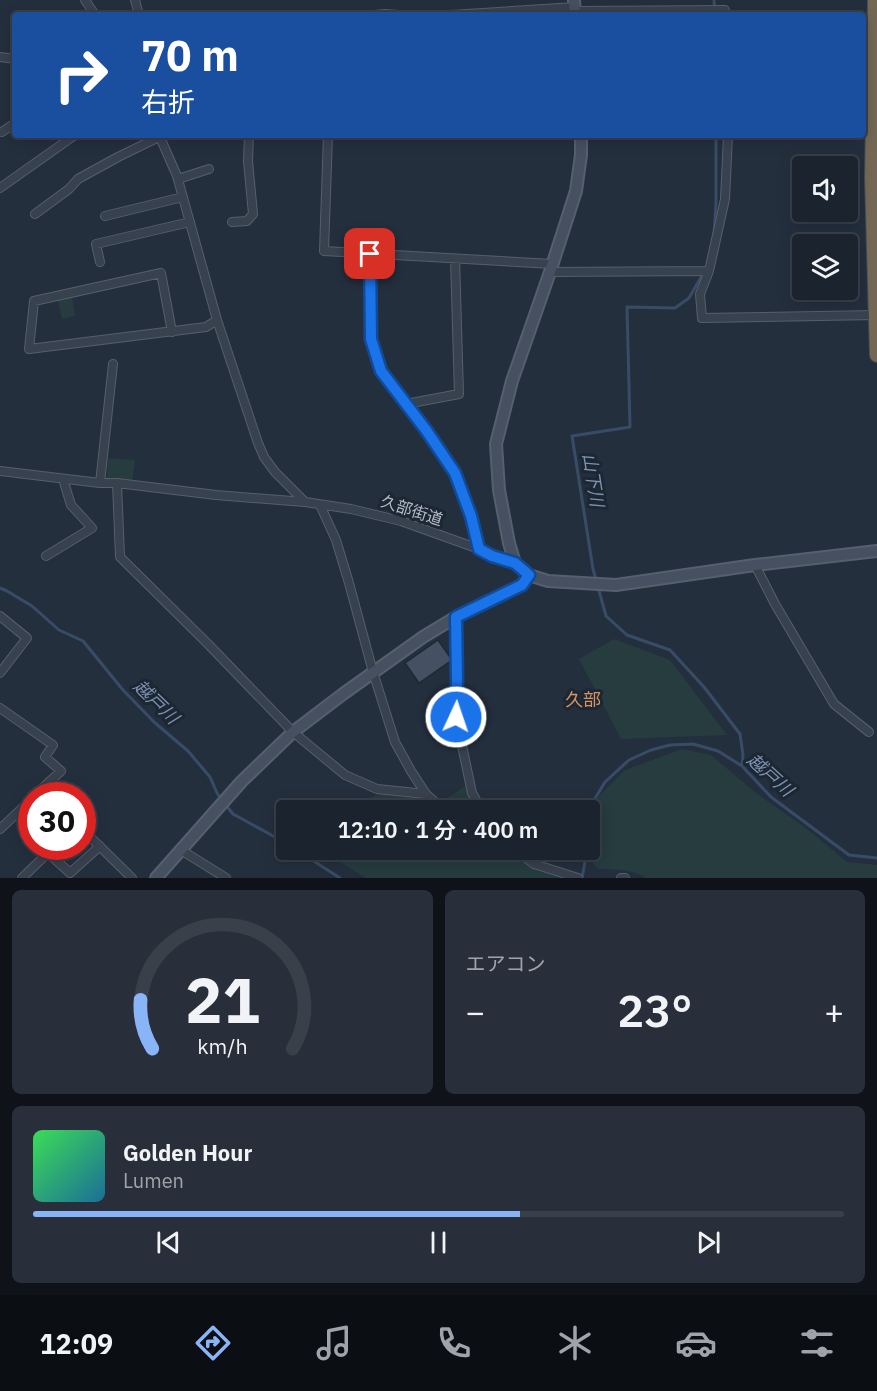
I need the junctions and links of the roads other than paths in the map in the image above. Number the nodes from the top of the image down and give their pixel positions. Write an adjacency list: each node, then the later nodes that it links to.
1 (513, 0): 4 (street)
2 (875, 0): 29 (highway)
3 (575, 8): 4 (street); 6 (street)
4 (515, 11): 5 (street)
5 (499, 12)
6 (695, 12)
7 (12, 125): 8 (street)
8 (2, 132)
9 (71, 138): 18 (street)
10 (155, 138): 20 (street)
11 (160, 138): 17 (street)
12 (249, 138): 23 (street)
13 (328, 138): 24 (street)
14 (581, 138): 27 (street)
15 (728, 138): 28 (street)
16 (209, 169): 17 (street)
17 (178, 179): 19 (street)
18 (0, 188)
19 (183, 197): 21 (street); 22 (street)
20 (35, 214)
21 (105, 216)
22 (190, 222): 26 (street); 30 (street)
23 (232, 222)
24 (370, 254): 25 (street); 34 (street)
25 (455, 259): 27 (street); 34 (street)
26 (100, 262)
27 (551, 268): 28 (street); 44 (street)
28 (709, 271): 29 (street)
29 (876, 315): 32 (highway)
30 (217, 320): 31 (street); 39 (street)
31 (172, 332): 31 (street)
32 (877, 354)
33 (113, 364): 37 (street)
34 (406, 404): 41 (street)
35 (0, 471): 36 (street, 久部街道)
36 (63, 479): 37 (street, 久部街道); 43 (street)
37 (100, 483): 38 (street, 久部街道)
38 (117, 483): 39 (street, 久部街道); 52 (street)
39 (305, 502): 40 (street, 久部街道)
40 (320, 505): 41 (street, 久部街道); 49 (street)
41 (479, 549): 44 (street, 久部街道)
42 (877, 551): 45 (street, 久部街道)
43 (46, 556)
44 (515, 563): 46 (street, 久部街道)
45 (755, 565): 46 (street, 久部街道); 53 (street)
46 (529, 575): 48 (street)
47 (0, 616): 50 (street)
48 (456, 617): 49 (street); 57 (street)
49 (373, 672): 52 (street); 55 (street)
50 (0, 673)
51 (0, 708): 54 (street)
52 (293, 732): 55 (street); 63 (street)
53 (869, 732)
54 (49, 782)
55 (426, 794): 56 (street)
56 (433, 800)
57 (476, 800)
58 (18, 812): 59 (street)
59 (0, 829)
60 (96, 842): 61 (street)
61 (100, 846): 62 (street); 72 (street)
62 (96, 850)
63 (181, 850): 73 (street); 74 (street)
64 (41, 860): 68 (street)
65 (56, 860): 66 (street)
66 (84, 860)
67 (529, 860): 69 (street)
68 (29, 871): 70 (street); 71 (street)
69 (574, 877)
70 (22, 878)
71 (36, 878)
72 (132, 878)
73 (156, 878)
74 (226, 878)

